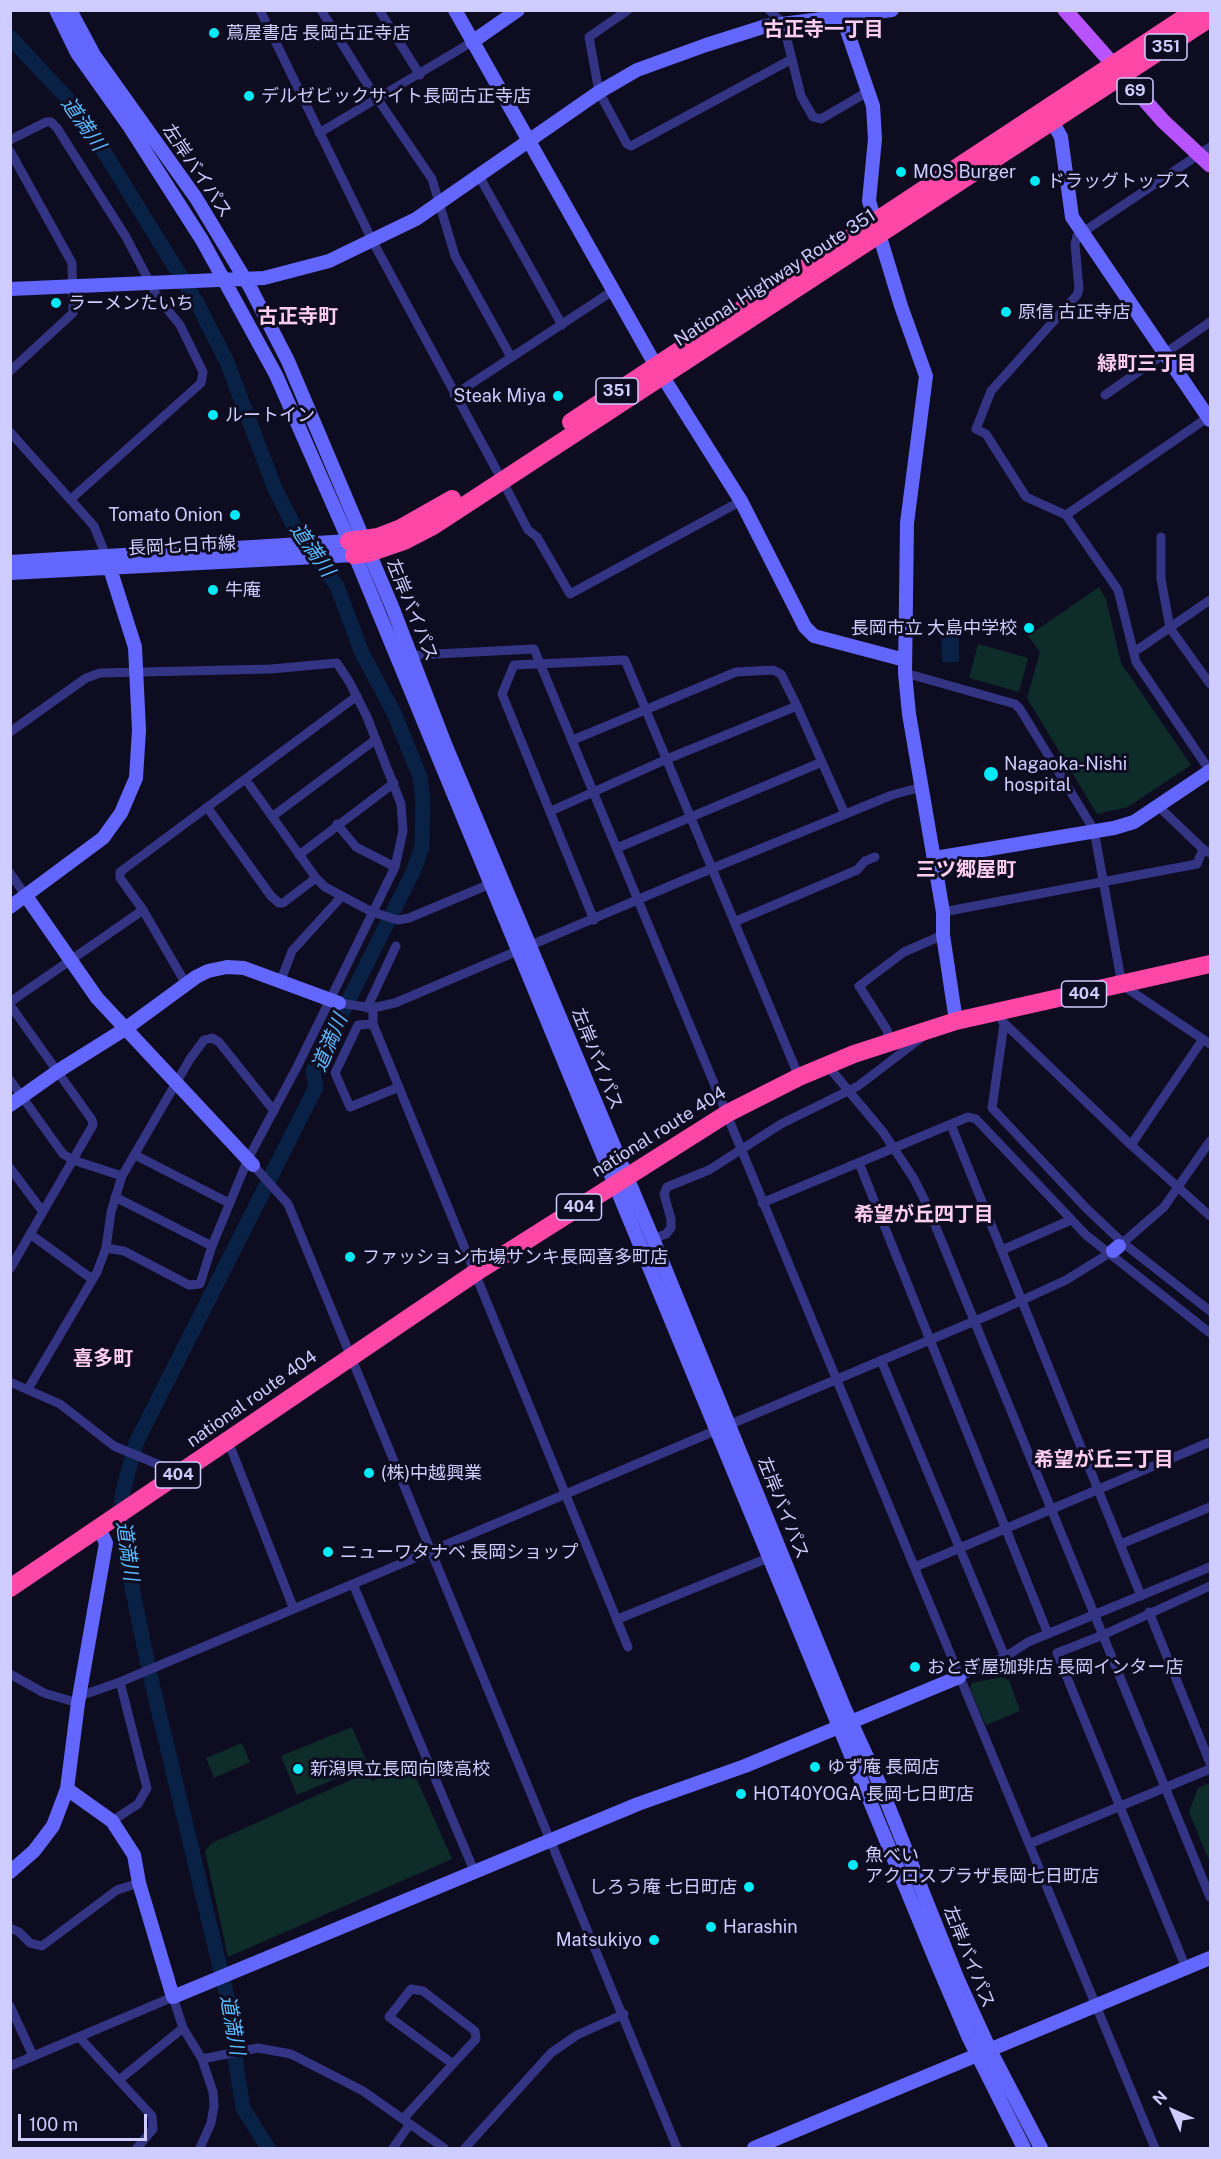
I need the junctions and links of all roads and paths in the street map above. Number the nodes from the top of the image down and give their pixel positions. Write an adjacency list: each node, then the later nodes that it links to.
1 (56, 10): 25 (street, 左岸バイパス)
2 (70, 10): 20 (street, 左岸バイパス)
3 (260, 10): 26 (street)
4 (321, 10): 23 (street)
5 (379, 10): 19 (street)
6 (455, 10): 16 (street)
7 (518, 10): 16 (street)
8 (628, 10): 22 (street)
9 (769, 10): 15 (street)
10 (892, 10): 13 (street)
11 (1065, 10): 18 (main road, 69)
12 (1196, 10): 18 (highway, National Highway Route 351 / 351)
13 (842, 13): 15 (street); 21 (street)
14 (1210, 18): 18 (highway, National Highway Route 351 / 351)
15 (783, 23): 17 (street); 22 (street)
16 (472, 42): 19 (street); 28 (street)
17 (792, 59): 21 (street); 22 (street)
18 (1117, 70): 24 (highway, National Highway Route 351 / 351); 30 (main road, 69); 34 (highway, National Highway Route 351 / 351)
19 (420, 75): 23 (street)
20 (116, 86): 25 (street); 37 (street, 左岸バイパス)
21 (869, 91): 34 (street)
22 (599, 92): 28 (street)
23 (378, 100): 26 (street); 33 (street)
24 (1052, 121): 34 (highway, National Highway Route 351 / 351); 35 (street)
25 (129, 126): 38 (street, 左岸バイパス)
26 (319, 133): 36 (street)
27 (10, 140): 39 (street)
28 (530, 141): 32 (street); 42 (street)
29 (10, 151): 40 (street)
30 (1204, 151): 31 (main road, 69); 35 (street)
31 (1210, 165)
32 (479, 176): 33 (street); 44 (street)
33 (441, 203): 36 (street); 46 (street)
34 (877, 227): 48 (highway, National Highway Route 351 / 351); 67 (street)
35 (1081, 234): 45 (street); 56 (street)
36 (373, 242): 37 (street); 49 (street)
37 (245, 279): 38 (street); 58 (street, 左岸バイパス)
38 (226, 280): 39 (street); 58 (street, 左岸バイパス)
39 (151, 284): 40 (street); 54 (street)
40 (72, 287): 41 (street); 47 (street)
41 (10, 289)
42 (614, 290): 44 (street); 48 (street)
43 (1210, 322): 45 (street)
44 (562, 325): 46 (street)
45 (1165, 353): 50 (street); 51 (street)
46 (511, 357): 49 (street)
47 (10, 371)
48 (659, 371): 53 (highway, National Highway Route 351 / 351); 55 (street)
49 (454, 395): 53 (street)
50 (1105, 395)
51 (1210, 418): 56 (street)
52 (10, 432): 54 (street)
53 (500, 476): 55 (street); 58 (highway, National Highway Route 351 / 351)
54 (71, 499): 60 (street)
55 (741, 501): 67 (street)
56 (1066, 515): 64 (street)
57 (1161, 537): 63 (street)
58 (359, 547): 60 (street, 長岡七日市線); 60 (street, 長岡七日市線); 101 (street, 左岸バイパス); 113 (street, 左岸バイパス)
59 (10, 562): 60 (street, 長岡七日市線)
60 (108, 562): 61 (street, 長岡七日市線); 68 (street)
61 (10, 573)
62 (1210, 600): 63 (street)
63 (1170, 628): 64 (street); 69 (street)
64 (1133, 651): 78 (street)
65 (416, 655): 66 (street)
66 (541, 664): 72 (street); 75 (street); 85 (street)
67 (905, 666): 81 (street); 90 (street)
68 (138, 672): 70 (street); 73 (street); 102 (street)
69 (1210, 684)
70 (357, 696): 74 (street); 79 (street)
71 (797, 705): 72 (street); 76 (street); 77 (street)
72 (646, 710): 75 (street); 76 (street)
73 (10, 732)
74 (375, 740): 80 (street); 87 (street)
75 (573, 740): 82 (street)
76 (667, 759): 82 (street); 88 (street)
77 (822, 762): 86 (street); 88 (street)
78 (1210, 771): 84 (street)
79 (246, 780): 83 (street); 87 (street)
80 (394, 783): 89 (street); 96 (street)
81 (922, 787): 86 (street); 95 (street)
82 (593, 791): 85 (street); 91 (street)
83 (207, 807): 99 (street); 106 (street)
84 (1159, 807): 90 (street); 92 (street)
85 (551, 811): 109 (street)
86 (845, 814): 97 (street)
87 (273, 816): 93 (street)
88 (691, 817): 91 (street); 97 (street)
89 (337, 824): 93 (street); 96 (street)
90 (1094, 830): 95 (street); 100 (street)
91 (617, 848): 104 (street)
92 (1207, 851): 100 (street)
93 (299, 855): 99 (street)
94 (875, 856): 110 (street)
95 (935, 858): 107 (street)
96 (395, 867): 108 (street)
97 (712, 869): 104 (street); 110 (street)
98 (10, 873): 102 (street)
99 (316, 878): 103 (street)
100 (1103, 883): 107 (street); 118 (street)
101 (490, 884): 108 (street); 113 (street, 左岸バイパス)
102 (26, 896): 105 (street); 114 (street)
103 (342, 896): 108 (street); 116 (street)
104 (639, 900): 109 (street); 139 (street)
105 (10, 906)
106 (143, 910): 114 (street); 117 (street)
107 (943, 912): 111 (street)
108 (375, 913): 119 (street)
109 (594, 920): 113 (street)
110 (734, 922): 131 (street)
111 (943, 935): 123 (street); 128 (street)
112 (396, 946): 121 (street)
113 (524, 949): 121 (street); 151 (street, 左岸バイパス)
114 (70, 959): 120 (street); 125 (street)
115 (1210, 964): 118 (highway, national route 404 / 404)
116 (281, 980): 117 (street); 119 (street)
117 (186, 984): 125 (street)
118 (1122, 985): 122 (highway, national route 404 / 404); 127 (street)
119 (334, 1001): 121 (street); 138 (street)
120 (10, 1004): 130 (street)
121 (367, 1008): 124 (street)
122 (1000, 1019): 123 (highway, national route 404 / 404); 142 (street); 163 (street)
123 (956, 1021): 126 (highway, national route 404 / 404)
124 (373, 1024): 134 (street); 134 (street)
125 (125, 1029): 130 (street); 133 (street)
126 (930, 1031): 128 (highway, national route 404 / 404); 135 (street)
127 (1207, 1041): 142 (street)
128 (890, 1043): 129 (highway, national route 404 / 404)
129 (827, 1065): 131 (highway, national route 404 / 404); 135 (street)
130 (58, 1071): 136 (street); 146 (street)
131 (799, 1077): 139 (highway, national route 404 / 404)
132 (10, 1080): 136 (street)
133 (176, 1084): 138 (street); 145 (street); 147 (street)
134 (399, 1087): 166 (street)
135 (850, 1090): 143 (street); 144 (street)
136 (22, 1096): 137 (street); 146 (street)
137 (10, 1105)
138 (274, 1111): 147 (street)
139 (728, 1113): 144 (street); 151 (highway, national route 404 / 404)
140 (951, 1125): 143 (street); 158 (street); 164 (street)
141 (1210, 1140): 152 (street)
142 (1131, 1145): 152 (street)
143 (894, 1148): 148 (street); 170 (street)
144 (740, 1151): 155 (street); 160 (street)
145 (135, 1155): 150 (street); 154 (street)
146 (73, 1160): 150 (street); 156 (street)
147 (251, 1162): 154 (street); 173 (street)
148 (859, 1163): 155 (street); 172 (street)
149 (10, 1168): 156 (street)
150 (122, 1176): 153 (street)
151 (620, 1180): 160 (street, 左岸バイパス); 166 (highway, national route 404 / 404); 178 (street, 左岸バイパス)
152 (1179, 1189): 157 (street); 163 (street)
153 (116, 1197): 161 (street); 162 (street)
154 (229, 1203): 161 (street)
155 (762, 1203): 175 (street)
156 (43, 1212): 159 (street)
157 (1210, 1216)
158 (1071, 1220): 163 (street); 164 (street)
159 (30, 1234): 165 (street); 167 (street)
160 (653, 1239): 178 (street, 左岸バイパス)
161 (212, 1246): 162 (street)
162 (106, 1248): 167 (street)
163 (1116, 1248): 168 (street); 169 (street); 171 (street)
164 (1002, 1250): 168 (street)
165 (10, 1269)
166 (475, 1273): 173 (highway, national route 404 / 404); 183 (street)
167 (92, 1279): 177 (street)
168 (1022, 1300): 170 (street); 182 (street)
169 (1210, 1311)
170 (975, 1320): 172 (street); 185 (street)
171 (1210, 1333)
172 (930, 1339): 174 (street); 187 (street)
173 (352, 1355): 179 (highway, national route 404 / 404); 190 (street)
174 (881, 1360): 175 (street); 189 (street)
175 (837, 1378): 178 (street); 192 (street)
176 (10, 1382): 177 (street)
177 (28, 1389): 181 (street)
178 (723, 1427): 183 (street); 191 (street, 左岸バイパス); 210 (street, 左岸バイパス)
179 (228, 1441): 181 (highway, national route 404 / 404); 198 (street)
180 (1210, 1442): 182 (street)
181 (176, 1476): 186 (highway, national route 404 / 404)
182 (1099, 1489): 185 (street); 188 (street)
183 (567, 1494): 190 (street); 201 (street)
184 (1210, 1507): 188 (street)
185 (1052, 1509): 187 (street); 200 (street)
186 (104, 1526): 196 (highway, national route 404 / 404); 209 (street)
187 (1006, 1528): 189 (street); 202 (street)
188 (1121, 1544): 197 (street)
189 (959, 1548): 192 (street); 205 (street)
190 (431, 1550): 194 (street); 217 (street)
191 (768, 1558): 201 (street); 210 (street, 左岸バイパス)
192 (915, 1567): 207 (street)
193 (1210, 1567): 197 (street)
194 (353, 1584): 198 (street); 220 (street)
195 (1210, 1586): 199 (street)
196 (10, 1588)
197 (1142, 1596): 200 (street)
198 (293, 1607): 208 (street)
199 (1149, 1612): 203 (street); 211 (street)
200 (1095, 1615): 202 (street); 203 (street)
201 (618, 1619): 204 (street)
202 (1048, 1634): 205 (street)
203 (1103, 1635): 213 (street); 215 (street)
204 (628, 1647)
205 (1005, 1657): 207 (street)
206 (10, 1674): 209 (street)
207 (959, 1677): 210 (street); 218 (street)
208 (120, 1682): 209 (street); 216 (street)
209 (79, 1700): 214 (street)
210 (846, 1724): 217 (street); 232 (street, 左岸バイパス)
211 (1210, 1763)
212 (1210, 1769): 213 (street)
213 (1165, 1787): 215 (street); 222 (street)
214 (67, 1789): 216 (street); 219 (street)
215 (1120, 1806): 218 (street); 225 (street)
216 (112, 1821): 221 (street)
217 (550, 1842): 220 (street); 229 (street)
218 (1029, 1844): 227 (street)
219 (10, 1872)
220 (475, 1873): 226 (street)
221 (139, 1883): 223 (street); 226 (street)
222 (1210, 1898)
223 (10, 1928)
224 (1210, 1958): 225 (street)
225 (1186, 1968): 227 (street)
226 (173, 1997): 230 (street); 231 (street)
227 (1096, 2005): 232 (street); 248 (street)
228 (10, 2006): 233 (street)
229 (624, 2014): 243 (street); 244 (street)
230 (183, 2028): 234 (street); 237 (street)
231 (80, 2037): 233 (street); 237 (street)
232 (984, 2052): 245 (street); 246 (street, 左岸バイパス); 247 (street, 左岸バイパス)
233 (33, 2056): 236 (street)
234 (202, 2059): 238 (street); 240 (street)
235 (453, 2064): 235 (street); 238 (street)
236 (10, 2066)
237 (119, 2080): 239 (street)
238 (407, 2122): 241 (street); 242 (street)
239 (137, 2148)
240 (200, 2148)
241 (393, 2148)
242 (444, 2148)
243 (465, 2148)
244 (677, 2148)
245 (754, 2148)
246 (1024, 2148)
247 (1041, 2148)
248 (1155, 2148)

